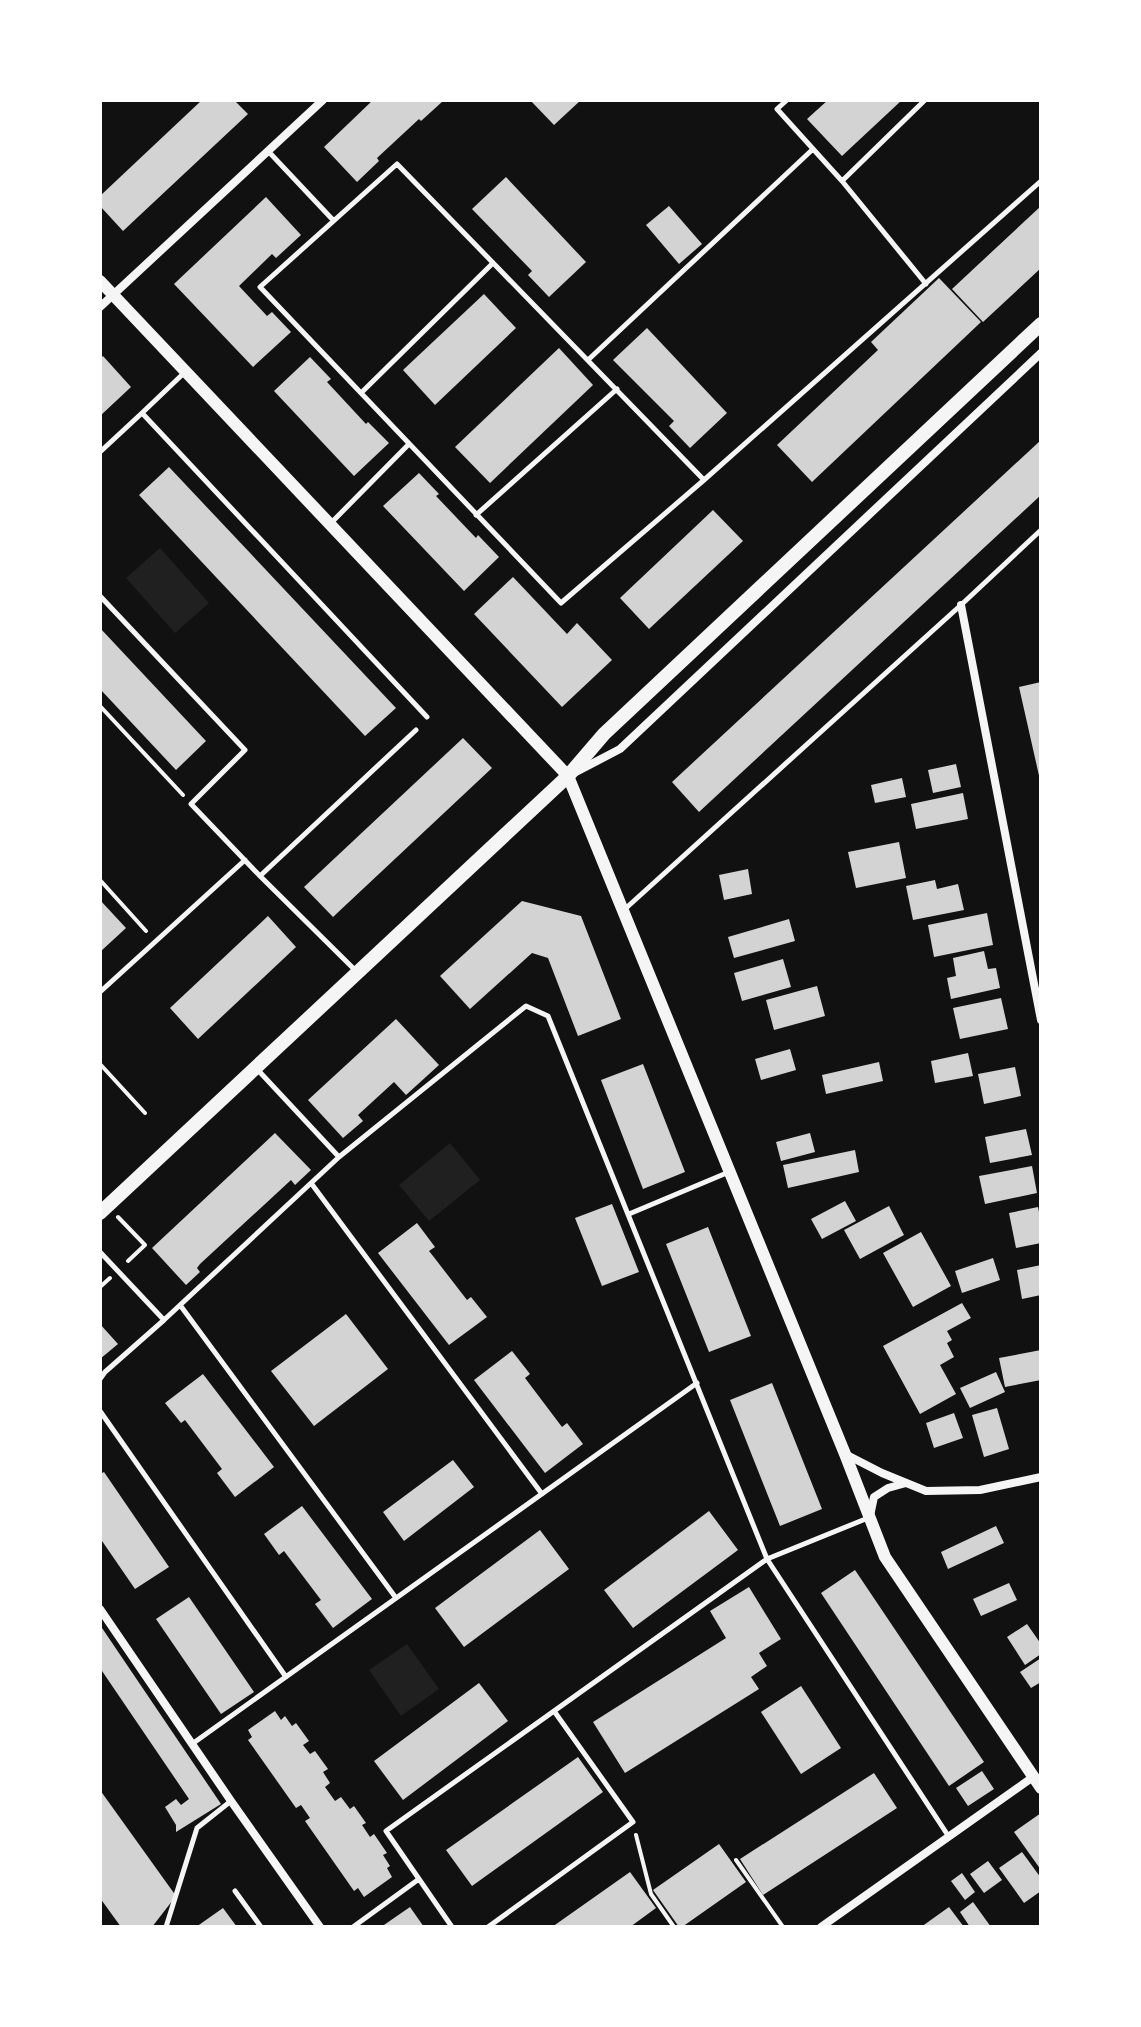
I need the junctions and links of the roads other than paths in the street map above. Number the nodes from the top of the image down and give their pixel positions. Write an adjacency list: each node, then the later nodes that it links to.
1 (323, 100): 5 (street)
2 (787, 100): 4 (lane)
3 (925, 100): 6 (lane)
4 (813, 149): 6 (lane); 16 (lane)
5 (268, 151): 8 (lane); 12 (street)
6 (842, 181): 11 (lane)
7 (1041, 181): 11 (lane)
8 (333, 220): 9 (lane); 19 (lane)
9 (493, 263): 16 (lane); 19 (lane)
10 (100, 281): 12 (street)
11 (926, 284): 23 (lane)
12 (113, 295): 13 (street); 17 (street)
13 (100, 307)
14 (1041, 324): 31 (main road)
15 (1041, 353): 31 (street)
16 (588, 360): 18 (lane)
17 (186, 372): 20 (lane); 25 (street)
18 (617, 389): 23 (lane); 24 (lane)
19 (361, 393): 21 (lane)
20 (142, 413): 22 (lane); 29 (lane)
21 (409, 444): 24 (lane); 25 (lane)
22 (100, 452)
23 (704, 480): 24 (lane)
24 (476, 515)
25 (330, 524): 31 (street)
26 (1041, 530): 28 (lane)
27 (100, 596): 32 (lane)
28 (961, 605): 34 (lane); 37 (street)
29 (427, 717)
30 (416, 730): 33 (lane)
31 (568, 776): 34 (street); 35 (main road)
32 (245, 860): 33 (lane); 36 (lane)
33 (260, 876): 35 (lane)
34 (623, 911): 40 (street)
35 (357, 972): 38 (main road)
36 (100, 992)
37 (1041, 1020)
38 (255, 1067): 39 (lane); 42 (main road)
39 (339, 1157): 41 (lane); 43 (lane)
40 (730, 1172): 43 (lane); 50 (street)
41 (311, 1183): 45 (lane); 53 (lane)
42 (104, 1209)
43 (629, 1214): 48 (lane)
44 (100, 1252): 46 (lane)
45 (180, 1305): 46 (lane); 56 (lane)
46 (164, 1320): 47 (lane)
47 (100, 1379)
48 (697, 1383): 53 (lane); 55 (lane)
49 (100, 1411): 58 (lane)
50 (845, 1454): 52 (street); 54 (street)
51 (1041, 1477): 52 (street)
52 (906, 1483): 54 (street)
53 (542, 1494): 56 (lane)
54 (869, 1517): 55 (lane); 61 (street)
55 (767, 1559): 59 (lane); 63 (lane)
56 (396, 1598): 58 (lane)
57 (100, 1609): 60 (street)
58 (286, 1677): 60 (lane)
59 (554, 1711): 64 (lane); 71 (lane)
60 (191, 1744): 62 (street)
61 (1037, 1783): 63 (street)
62 (231, 1801): 66 (lane); 68 (street)
63 (949, 1837): 72 (street)
64 (419, 1879): 69 (lane); 70 (lane)
65 (235, 1891): 67 (lane)
66 (166, 1927)
67 (261, 1927)
68 (320, 1927)
69 (353, 1927)
70 (452, 1927)
71 (488, 1927)
72 (821, 1927)

